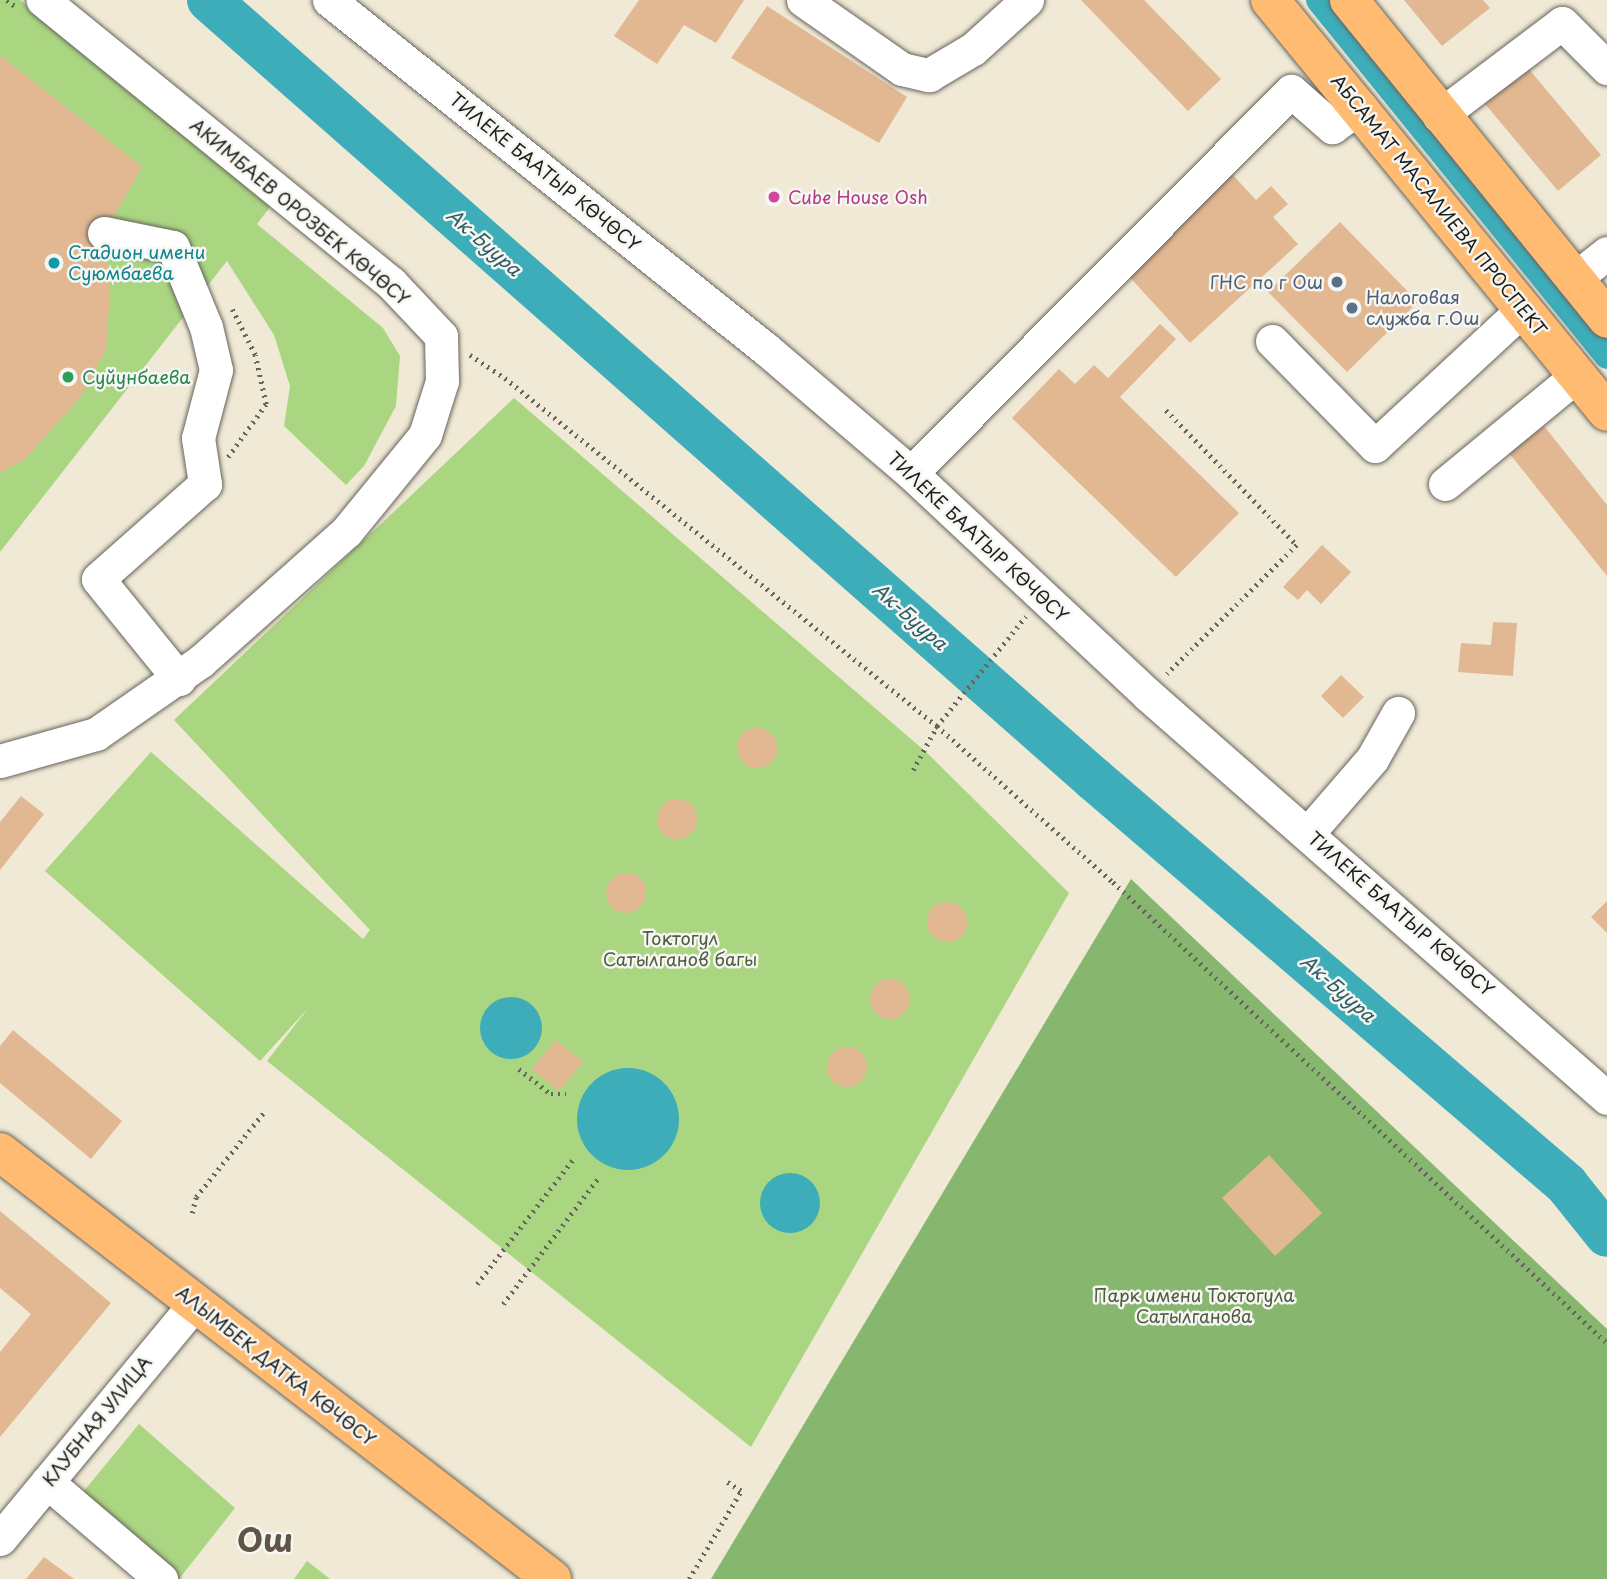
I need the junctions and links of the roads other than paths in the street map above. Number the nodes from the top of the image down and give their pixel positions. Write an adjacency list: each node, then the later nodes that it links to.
1 (43, 0): 20 (street, АКИМБАЕВ ОРОЗБЕК КӨЧӨСҮ)
2 (329, 0): 18 (street, ТИЛЕКЕ БААТЫР КӨЧӨСҮ)
3 (803, 0): 4 (street)
4 (1027, 0)
5 (1270, 0): 8 (main road, АБСАМАТ МАСАЛИЕВА ПРОСПЕКТ)
6 (1349, 0): 9 (main road)
7 (1607, 68): 9 (street)
8 (1361, 107): 13 (main road, АБСАМАТ МАСАЛИЕВА ПРОСПЕКТ); 18 (street)
9 (1439, 116): 12 (main road)
10 (104, 233): 20 (street)
11 (1607, 253): 12 (street)
12 (1574, 279): 14 (main road)
13 (1524, 308): 15 (street); 16 (main road, АБСАМАТ МАСАЛИЕВА ПРОСПЕКТ)
14 (1607, 319)
15 (1272, 341)
16 (1577, 375): 17 (main road, АБСАМАТ МАСАЛИЕВА ПРОСПЕКТ); 19 (street)
17 (1607, 412)
18 (911, 474): 23 (street, ТИЛЕКЕ БААТЫР КӨЧӨСҮ)
19 (1445, 484)
20 (179, 679): 22 (street)
21 (1398, 713): 23 (street)
22 (0, 761)
23 (1308, 833): 24 (street, ТИЛЕКЕ БААТЫР КӨЧӨСҮ)
24 (1607, 1098)
25 (0, 1152): 26 (main road, АЛЫМБЕК ДАТКА КӨЧӨСҮ)
26 (195, 1303): 27 (street, КЛУБНАЯ УЛИЦА); 29 (main road, АЛЫМБЕК ДАТКА КӨЧӨСҮ)
27 (47, 1482): 28 (street, КЛУБНАЯ УЛИЦА); 30 (street)
28 (0, 1539)
29 (544, 1576)
30 (161, 1579)

